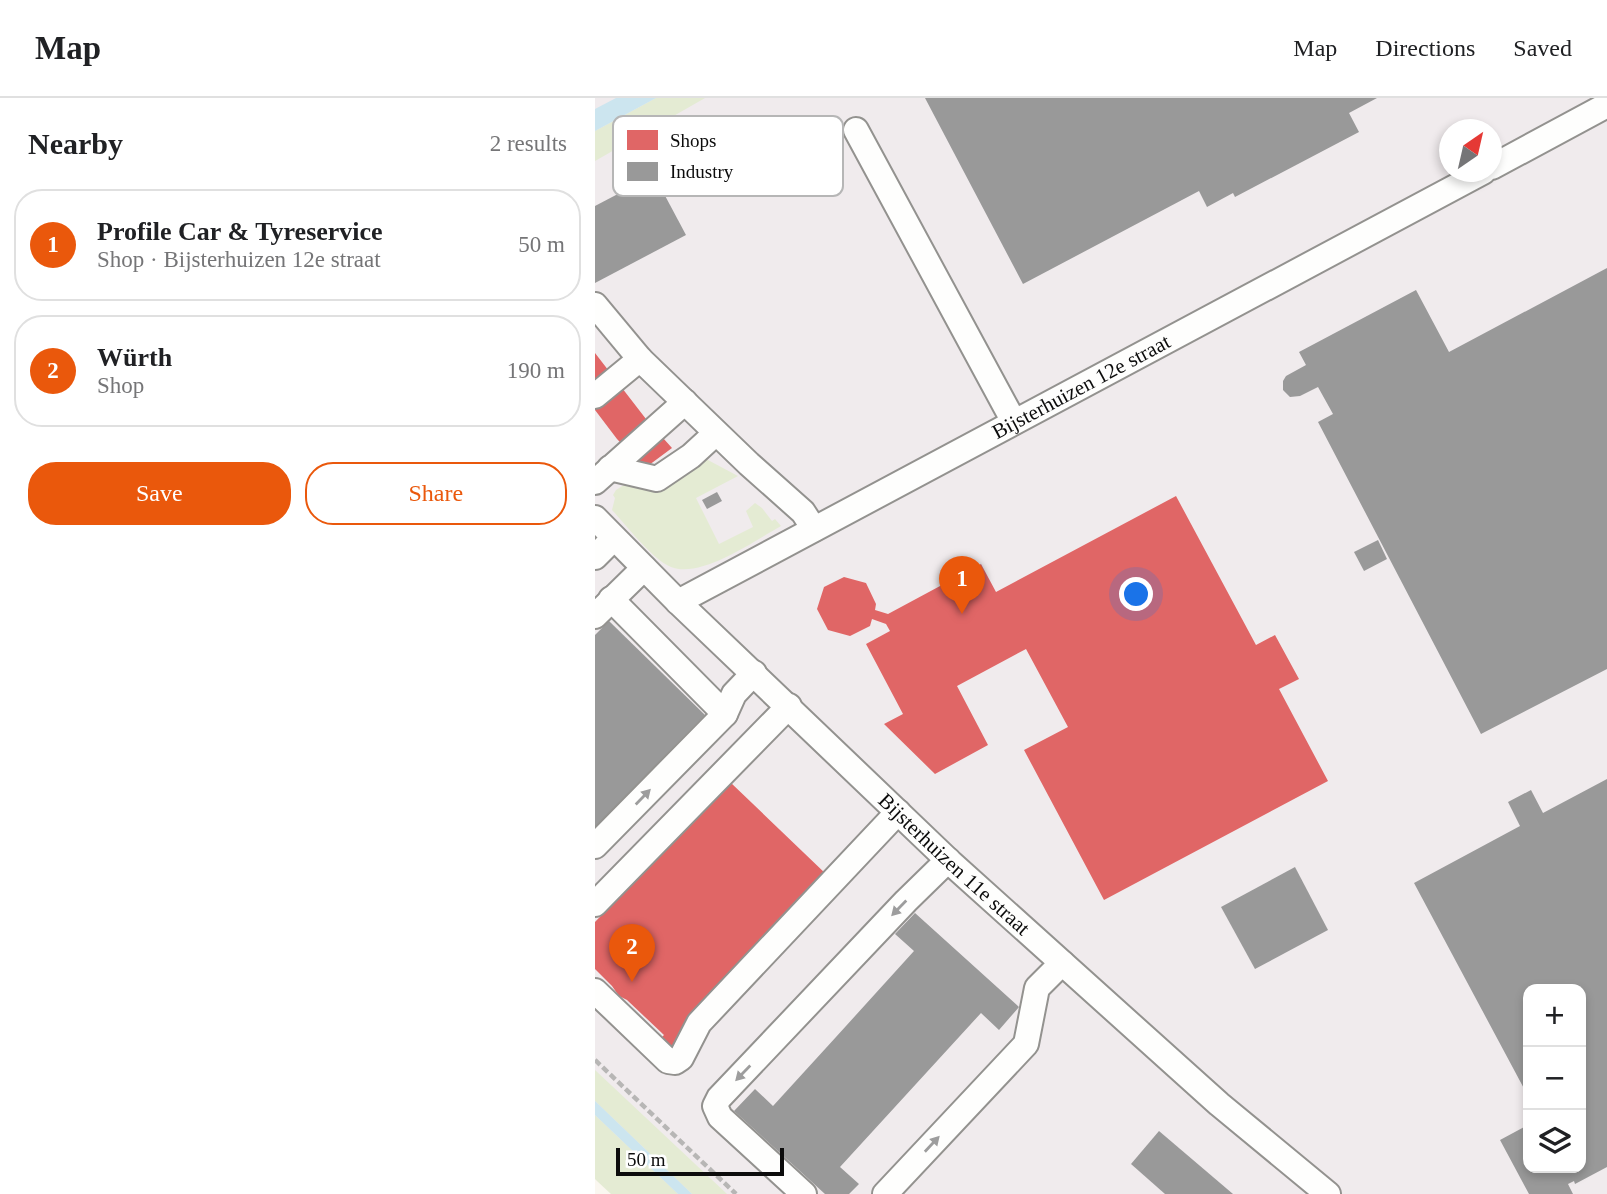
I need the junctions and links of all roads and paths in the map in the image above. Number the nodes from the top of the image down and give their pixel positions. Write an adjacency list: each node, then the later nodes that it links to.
1 (1607, 105): 3 (street)
2 (856, 130): 9 (street)
3 (1502, 162)
4 (1463, 182): 9 (street, Bijsterhuizen 12e straat)
5 (595, 305): 6 (street)
6 (640, 359): 7 (street); 8 (street)
7 (595, 396)
8 (685, 402): 10 (street); 11 (street)
9 (1013, 422): 13 (street, Bijsterhuizen 12e straat)
10 (716, 433): 11 (street); 13 (street)
11 (603, 475)
12 (595, 519): 14 (street, Bijsterhuizen 11e straat)
13 (814, 529): 17 (street, Bijsterhuizen 12e straat)
14 (614, 538): 15 (street); 16 (street, Bijsterhuizen 11e straat)
15 (595, 557)
16 (643, 568): 17 (street, Bijsterhuizen 11e straat); 18 (street)
17 (678, 602): 19 (street, Bijsterhuizen 11e straat)
18 (603, 608): 21 (street)
19 (754, 673): 20 (street, Bijsterhuizen 11e straat); 21 (street)
20 (789, 706): 22 (street, Bijsterhuizen 11e straat); 25 (street)
21 (725, 714): 23 (street, one-way to 21)
22 (898, 812): 24 (street, Bijsterhuizen 11e straat); 27 (street)
23 (595, 846)
24 (948, 860): 26 (street, Bijsterhuizen 11e straat); 30 (street, one-way to 30)
25 (595, 904)
26 (1062, 962): 31 (street, one-way to 26); 32 (street, Bijsterhuizen 11e straat)
27 (595, 991)
28 (595, 1060): 29 (path)
29 (736, 1194)
30 (804, 1194)
31 (885, 1194)
32 (1328, 1194)

